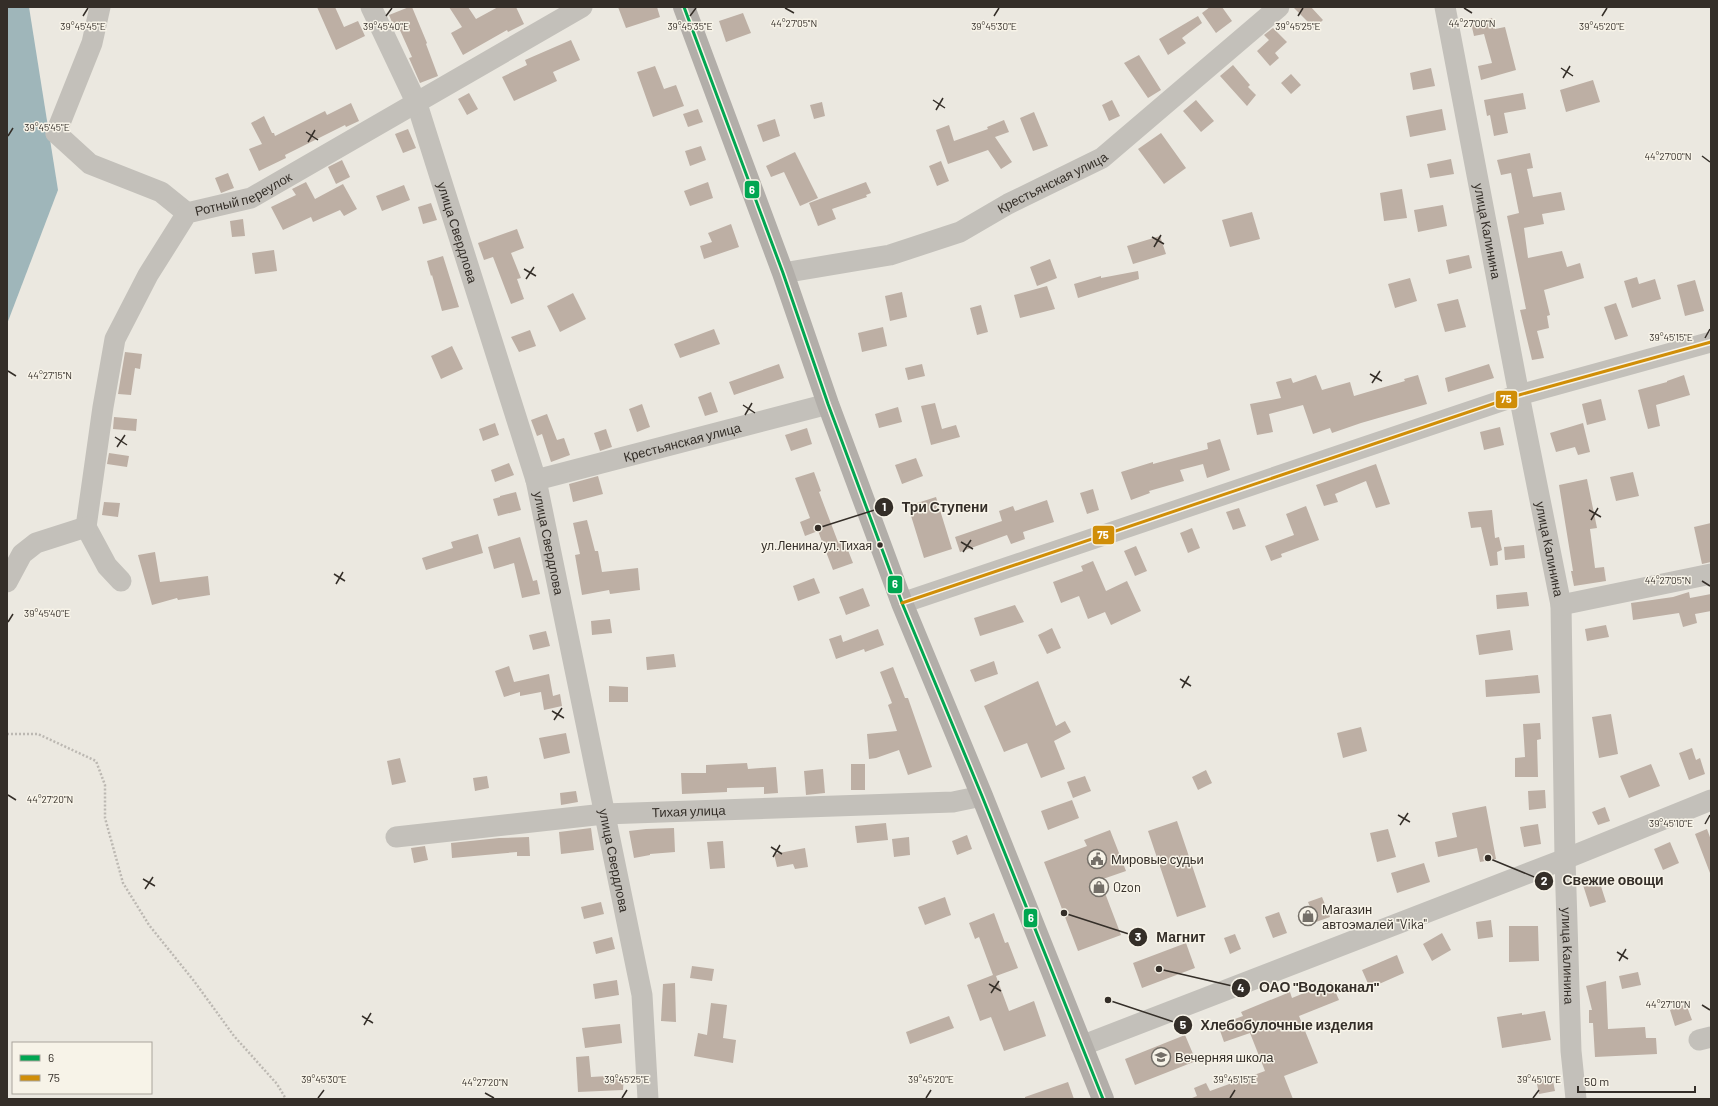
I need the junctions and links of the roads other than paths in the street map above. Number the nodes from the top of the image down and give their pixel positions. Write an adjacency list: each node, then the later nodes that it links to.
1 (100, 7): 8 (street)
2 (371, 7): 7 (street, улица Свердлова)
3 (582, 7): 7 (street, Ротный переулок)
4 (684, 7): 9 (main road)
5 (1279, 7): 9 (street, Крестьянская улица)
6 (1445, 7): 11 (street, улица Калинина)
7 (417, 104): 8 (street, Ротный переулок); 13 (street, улица Свердлова)
8 (187, 213): 14 (street, Ротный переулок)
9 (783, 273): 12 (main road)
10 (1711, 342): 11 (street)
11 (1519, 395): 18 (street); 19 (street, улица Калинина)
12 (828, 404): 13 (street, Крестьянская улица); 18 (main road)
13 (536, 480): 22 (street, улица Свердлова)
14 (86, 527): 16 (street); 17 (street)
15 (1711, 574): 19 (street)
16 (121, 581)
17 (7, 582)
18 (902, 603): 20 (main road)
19 (1561, 605): 24 (street, улица Калинина)
20 (982, 796): 22 (street, Тихая улица); 25 (main road)
21 (1711, 800): 24 (street)
22 (604, 814): 23 (street, Тихая улица); 26 (street, улица Свердлова)
23 (396, 837)
24 (1565, 859): 25 (street); 28 (street, улица Калинина)
25 (1081, 1046): 27 (main road)
26 (648, 1099)
27 (1103, 1099)
28 (1576, 1099)

